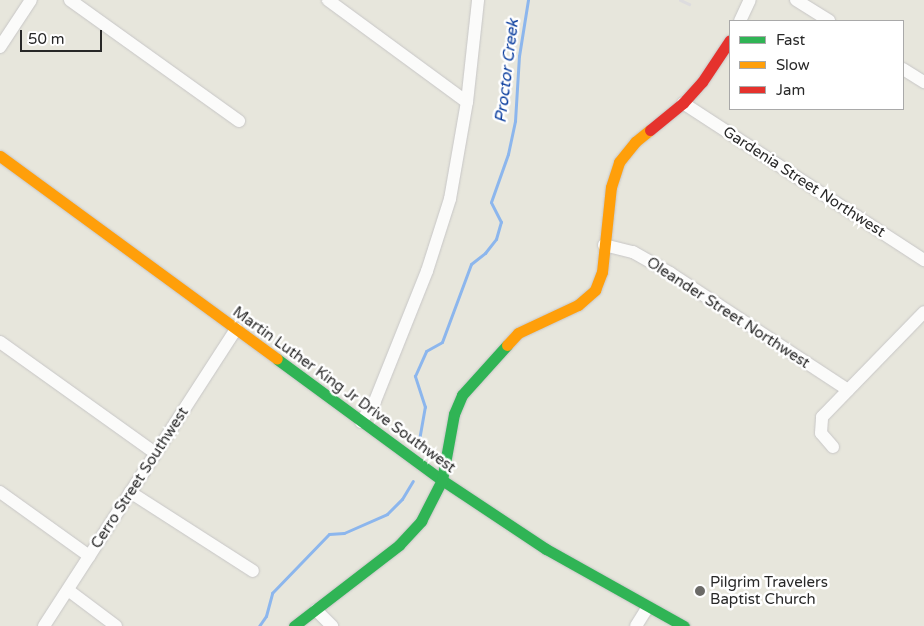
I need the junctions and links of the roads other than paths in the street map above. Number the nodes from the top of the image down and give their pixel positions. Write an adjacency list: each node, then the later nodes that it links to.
1 (31, 0): 10 (street)
2 (70, 0): 15 (street)
3 (328, 0): 13 (street)
4 (478, 0): 13 (street)
5 (750, 0): 7 (street)
6 (796, 0): 8 (street)
7 (740, 20)
8 (827, 20)
9 (729, 42): 14 (main road)
10 (0, 47)
11 (904, 70): 12 (street)
12 (924, 82)
13 (467, 102): 23 (street)
14 (683, 103): 17 (main road); 18 (street, Gardenia Street Northwest)
15 (239, 122)
16 (0, 156): 20 (main road, Martin Luther King Jr Drive Southwest)
17 (604, 245): 22 (street, Oleander Street Northwest); 26 (main road)
18 (924, 260)
19 (924, 312): 22 (street)
20 (236, 329): 23 (main road, Martin Luther King Jr Drive Southwest); 25 (street, Cerro Street Southwest)
21 (0, 342): 25 (street)
22 (848, 390): 24 (street)
23 (361, 422): 26 (main road, Martin Luther King Jr Drive Southwest)
24 (833, 447)
25 (155, 453): 28 (street, Cerro Street Southwest)
26 (442, 480): 32 (main road, Martin Luther King Jr Drive Southwest); 33 (main road)
27 (0, 492): 29 (street)
28 (130, 492): 29 (street, Cerro Street Southwest); 30 (street)
29 (89, 556): 31 (street, Cerro Street Southwest)
30 (253, 571)
31 (68, 590): 34 (street, Cerro Street Southwest); 35 (street)
32 (648, 607): 38 (street); 39 (main road, Martin Luther King Jr Drive Southwest)
33 (316, 610): 36 (main road); 37 (street)
34 (44, 626)
35 (116, 626)
36 (294, 626)
37 (332, 626)
38 (636, 626)
39 (684, 626)

